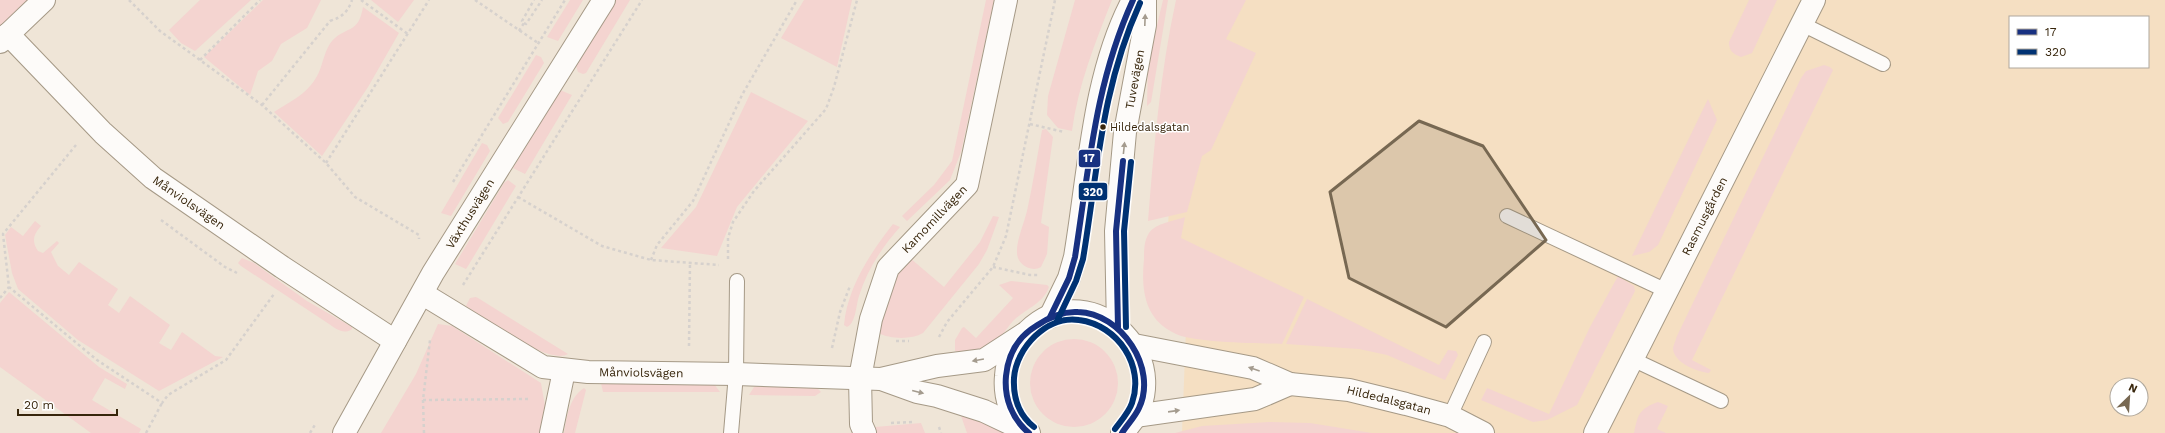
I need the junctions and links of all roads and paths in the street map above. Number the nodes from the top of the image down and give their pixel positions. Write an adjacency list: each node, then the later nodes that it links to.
1 (44, 0): 24 (street)
2 (128, 0): 26 (path)
3 (260, 0): 26 (path)
4 (352, 0): 28 (path)
5 (361, 0): 23 (path)
6 (429, 0): 23 (path)
7 (475, 0): 22 (path)
8 (534, 0): 20 (path)
9 (542, 0): 20 (path)
10 (565, 0): 25 (path)
11 (604, 0): 33 (street, Växthusvägen)
12 (642, 0): 35 (path)
13 (797, 0): 40 (path)
14 (857, 0): 42 (path)
15 (1006, 0): 63 (street, Kamomillvägen)
16 (1055, 0): 29 (path)
17 (1133, 0): 51 (street)
18 (1145, 0): 52 (street, Tuvevägen, one-way to 18)
19 (1814, 0): 21 (street, Rasmusgården)
20 (524, 23): 22 (path)
21 (1802, 24): 27 (lane); 46 (street, Rasmusgården)
22 (519, 31): 25 (path)
23 (408, 34): 32 (path)
24 (4, 38): 54 (street, Månviolsvägen)
25 (538, 43): 34 (path)
26 (200, 60): 28 (path)
27 (1882, 64)
28 (262, 105): 32 (path)
29 (1030, 124): 30 (path); 60 (path)
30 (1070, 133)
31 (79, 143): 45 (path)
32 (326, 163): 38 (path)
33 (491, 181): 35 (path); 48 (street, Växthusvägen)
34 (451, 187)
35 (518, 197): 40 (path); 50 (path)
36 (1507, 216): 46 (lane)
37 (422, 235): 38 (path)
38 (419, 240): 39 (path)
39 (415, 246)
40 (651, 260): 41 (path)
41 (690, 262): 42 (path); 58 (path)
42 (728, 265): 43 (path)
43 (737, 281): 62 (lane)
44 (852, 281): 57 (path)
45 (9, 287): 49 (path); 69 (path)
46 (1667, 291): 59 (street, Rasmusgården)
47 (275, 292): 69 (path)
48 (423, 294): 50 (street, Månviolsvägen); 54 (street, Växthusvägen)
49 (0, 298)
50 (446, 309): 61 (street, Månviolsvägen); 67 (path)
51 (1050, 317): 52 (street); 53 (street)
52 (1118, 327): 56 (street)
53 (1024, 334): 60 (street, Månviolsvägen, one-way to 60); 72 (street)
54 (395, 341): 74 (street, Växthusvägen)
55 (1484, 342): 71 (lane)
56 (1134, 345): 64 (street, Hildedalsgatan, one-way to 56); 70 (street)
57 (832, 349)
58 (689, 352)
59 (1632, 359): 68 (lane); 82 (street, Rasmusgården)
60 (937, 366): 63 (street, Månviolsvägen)
61 (564, 371): 62 (street, Månviolsvägen); 66 (street)
62 (736, 374): 63 (street, Månviolsvägen); 77 (lane)
63 (870, 379): 65 (street, Månviolsvägen, one-way to 65); 78 (street, Kamomillvägen)
64 (1290, 384): 70 (street, Hildedalsgatan, one-way to 64); 71 (street, Hildedalsgatan)
65 (937, 396): 72 (street, Månviolsvägen); 79 (path)
66 (558, 398): 67 (path); 76 (street)
67 (423, 400): 75 (path)
68 (1721, 401)
69 (162, 403): 73 (path)
70 (1135, 416): 80 (street)
71 (1450, 416): 81 (street, Hildedalsgatan)
72 (1027, 432)
73 (146, 433)
74 (344, 433)
75 (424, 433)
76 (551, 433)
77 (731, 433)
78 (865, 433)
79 (942, 433)
80 (1122, 433)
81 (1483, 433)
82 (1595, 433)

